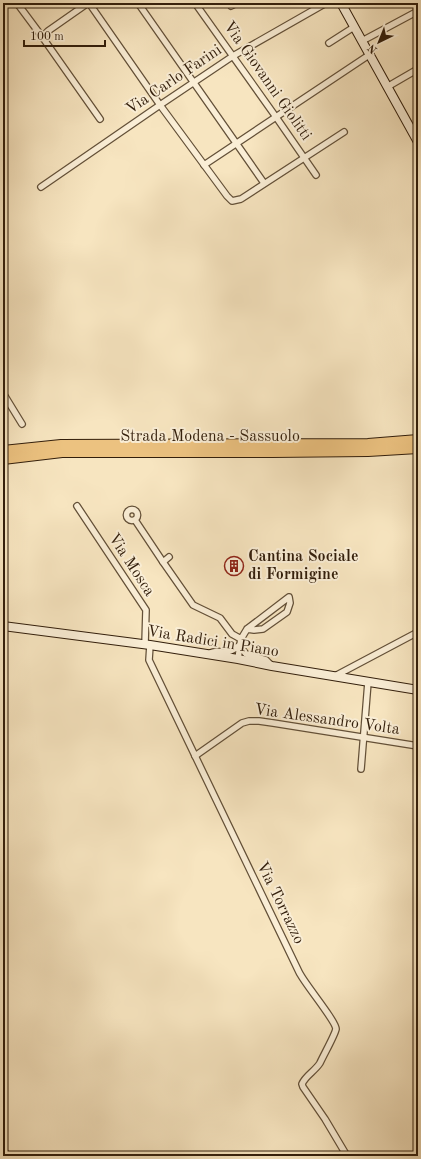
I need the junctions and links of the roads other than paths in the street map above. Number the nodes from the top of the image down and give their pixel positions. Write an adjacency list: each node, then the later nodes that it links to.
1 (17, 3): 9 (street)
2 (88, 3): 9 (street); 17 (street)
3 (138, 3): 15 (street)
4 (195, 3): 13 (street, Via Giovanni Giolitti)
5 (326, 3): 13 (street, Via Carlo Farini)
6 (341, 3): 8 (street)
7 (418, 11): 10 (street)
8 (354, 27): 10 (street); 11 (street)
9 (43, 38): 19 (street)
10 (362, 41): 12 (street)
11 (329, 43)
12 (369, 55): 16 (street); 18 (street)
13 (233, 56): 15 (street, Via Carlo Farini); 18 (street, Via Giovanni Giolitti)
14 (418, 69): 16 (street)
15 (193, 82): 17 (street, Via Carlo Farini); 22 (street)
16 (387, 87): 21 (street)
17 (160, 105): 24 (street); 27 (street, Via Carlo Farini)
18 (276, 117): 22 (street); 23 (street, Via Giovanni Giolitti)
19 (100, 119)
20 (344, 132): 23 (street)
21 (418, 142)
22 (236, 143): 24 (street); 26 (street)
23 (304, 157): 25 (street, Via Giovanni Giolitti); 26 (street)
24 (204, 165): 26 (street)
25 (316, 175)
26 (264, 183)
27 (41, 187)
28 (3, 393): 29 (street)
29 (22, 424)
30 (418, 440): 32 (highway, Strada Modena - Sassuolo)
31 (418, 448): 33 (highway, Strada Modena - Sassuolo)
32 (3, 451)
33 (3, 458)
34 (77, 506): 42 (street, Via Mosca)
35 (135, 520): 37 (street)
36 (169, 557): 37 (street)
37 (163, 562): 41 (street)
38 (3, 626): 42 (street, Via Radici in Piano)
39 (247, 629): 39 (street); 41 (street)
40 (418, 632): 46 (street)
41 (241, 642): 43 (street); 44 (street); 45 (street)
42 (147, 645): 43 (street, Via Radici in Piano); 51 (street, Via Torrazzo)
43 (209, 654): 44 (street, Via Radici in Piano)
44 (238, 659): 45 (street, Via Radici in Piano)
45 (272, 666): 46 (street, Via Radici in Piano)
46 (334, 676): 47 (street, Via Radici in Piano)
47 (368, 682): 48 (street, Via Radici in Piano); 49 (street)
48 (418, 690)
49 (363, 737): 50 (street, Via Alessandro Volta); 51 (street, Via Alessandro Volta); 52 (street)
50 (418, 746)
51 (195, 756): 55 (street, Via Torrazzo)
52 (361, 769)
53 (3, 1149): 54 (street)
54 (7, 1156)
55 (347, 1156)

